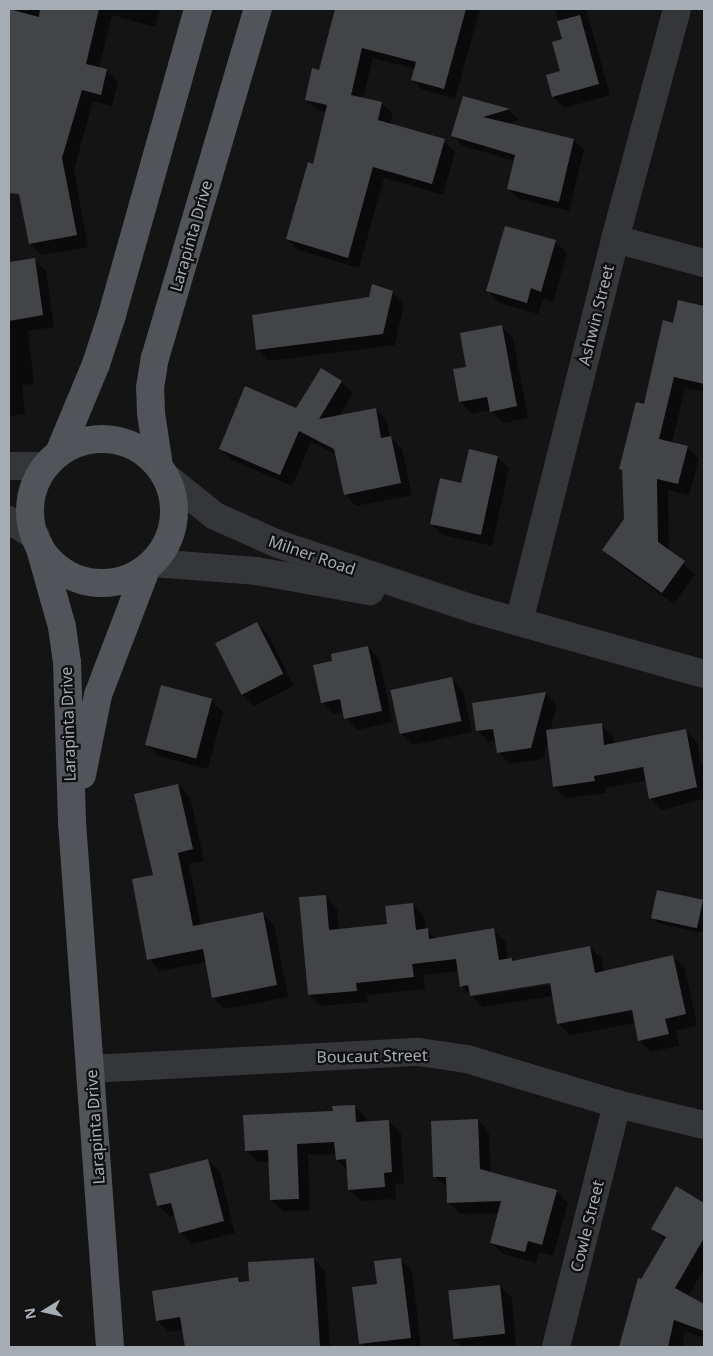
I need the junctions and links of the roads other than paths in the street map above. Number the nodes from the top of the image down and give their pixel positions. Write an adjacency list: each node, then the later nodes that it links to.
1 (198, 9): 6 (main road)
2 (258, 9): 8 (main road, Larapinta Drive)
3 (677, 9): 4 (street, Ashwin Street)
4 (615, 239): 5 (street); 13 (street, Ashwin Street)
5 (704, 264)
6 (53, 459): 7 (street); 8 (main road); 10 (main road)
7 (9, 466)
8 (162, 471): 11 (main road); 12 (street, Milner Road)
9 (9, 520): 10 (street)
10 (37, 541): 11 (main road); 15 (main road, Larapinta Drive)
11 (149, 566): 12 (street, Milner Road); 15 (main road, Larapinta Drive)
12 (472, 609): 13 (street, Milner Road)
13 (519, 622): 14 (street, Milner Road)
14 (704, 674)
15 (79, 906): 16 (main road, Larapinta Drive)
16 (91, 1069): 17 (street, Boucaut Street); 19 (main road, Larapinta Drive)
17 (617, 1104): 18 (street, Boucaut Street); 20 (street, Cowle Street)
18 (704, 1125)
19 (110, 1347)
20 (556, 1347)

